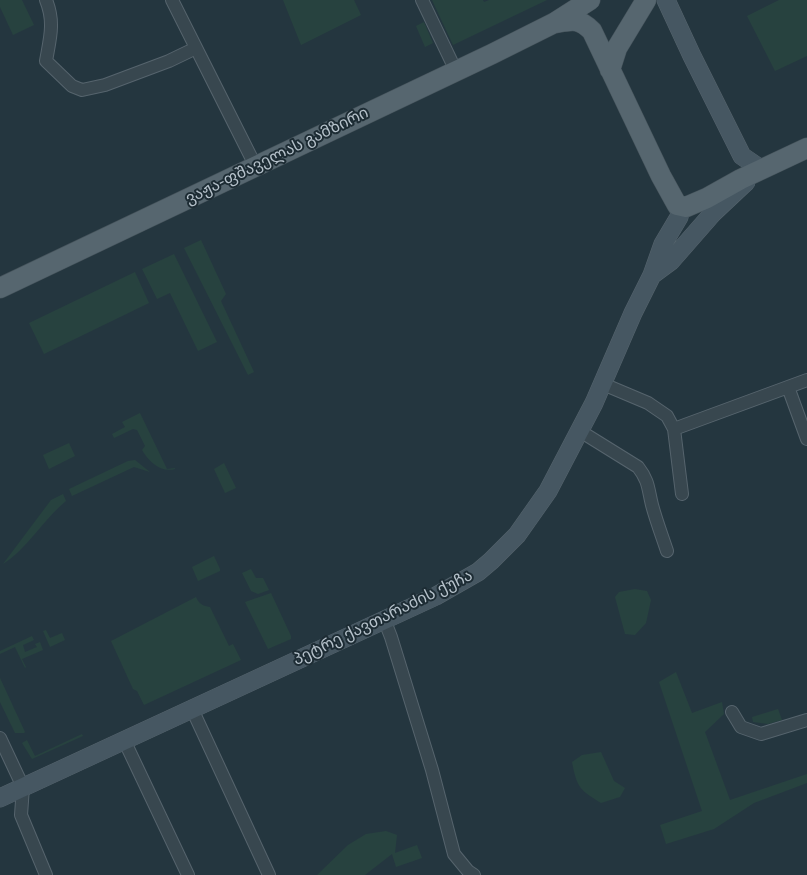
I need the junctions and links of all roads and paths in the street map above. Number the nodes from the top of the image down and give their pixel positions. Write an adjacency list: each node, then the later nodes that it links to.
1 (46, 0): 8 (street)
2 (172, 0): 8 (street)
3 (422, 0): 10 (street)
4 (590, 0): 7 (main road, ვაჟა-ფშაველას გამზირი)
5 (646, 0): 9 (main road)
6 (666, 0): 13 (main road)
7 (554, 23): 9 (main road, ვაჟა-ფშაველას გამზირი); 10 (main road, ვაჟა-ფშაველას გამზირი)
8 (196, 48): 12 (street)
9 (610, 70): 14 (main road, ვაჟა-ფშაველას გამზირი)
10 (456, 71): 12 (main road, ვაჟა-ფშაველას გამზირი)
11 (807, 148): 13 (main road)
12 (256, 167): 16 (main road, ვაჟა-ფშაველას გამზირი)
13 (765, 168): 14 (main road); 15 (main road, პეტრე ქავთარაძის ქუჩა)
14 (677, 205): 15 (main road, პეტრე ქავთარაძის ქუჩა)
15 (652, 275): 18 (main road, პეტრე ქავთარაძის ქუჩა)
16 (0, 288)
17 (807, 380): 19 (street)
18 (603, 384): 20 (street); 21 (main road, პეტრე ქავთარაძის ქუჩა)
19 (788, 387): 20 (street); 22 (street)
20 (674, 429): 23 (street)
21 (580, 431): 24 (street); 25 (main road, პეტრე ქავთარაძის ქუჩა)
22 (807, 439)
23 (682, 494)
24 (667, 552)
25 (384, 620): 26 (main road, პეტრე ქავთარაძის ქუჩა); 36 (street)
26 (192, 709): 30 (main road, პეტრე ქავთარაძის ქუჩა); 35 (street)
27 (732, 712): 28 (street)
28 (807, 720)
29 (0, 738): 31 (street)
30 (124, 740): 31 (main road, პეტრე ქავთარაძის ქუჩა); 34 (street)
31 (23, 787): 32 (main road, პეტრე ქავთარაძის ქუჩა); 33 (street)
32 (0, 798)
33 (46, 875)
34 (188, 875)
35 (269, 875)
36 (474, 875)

